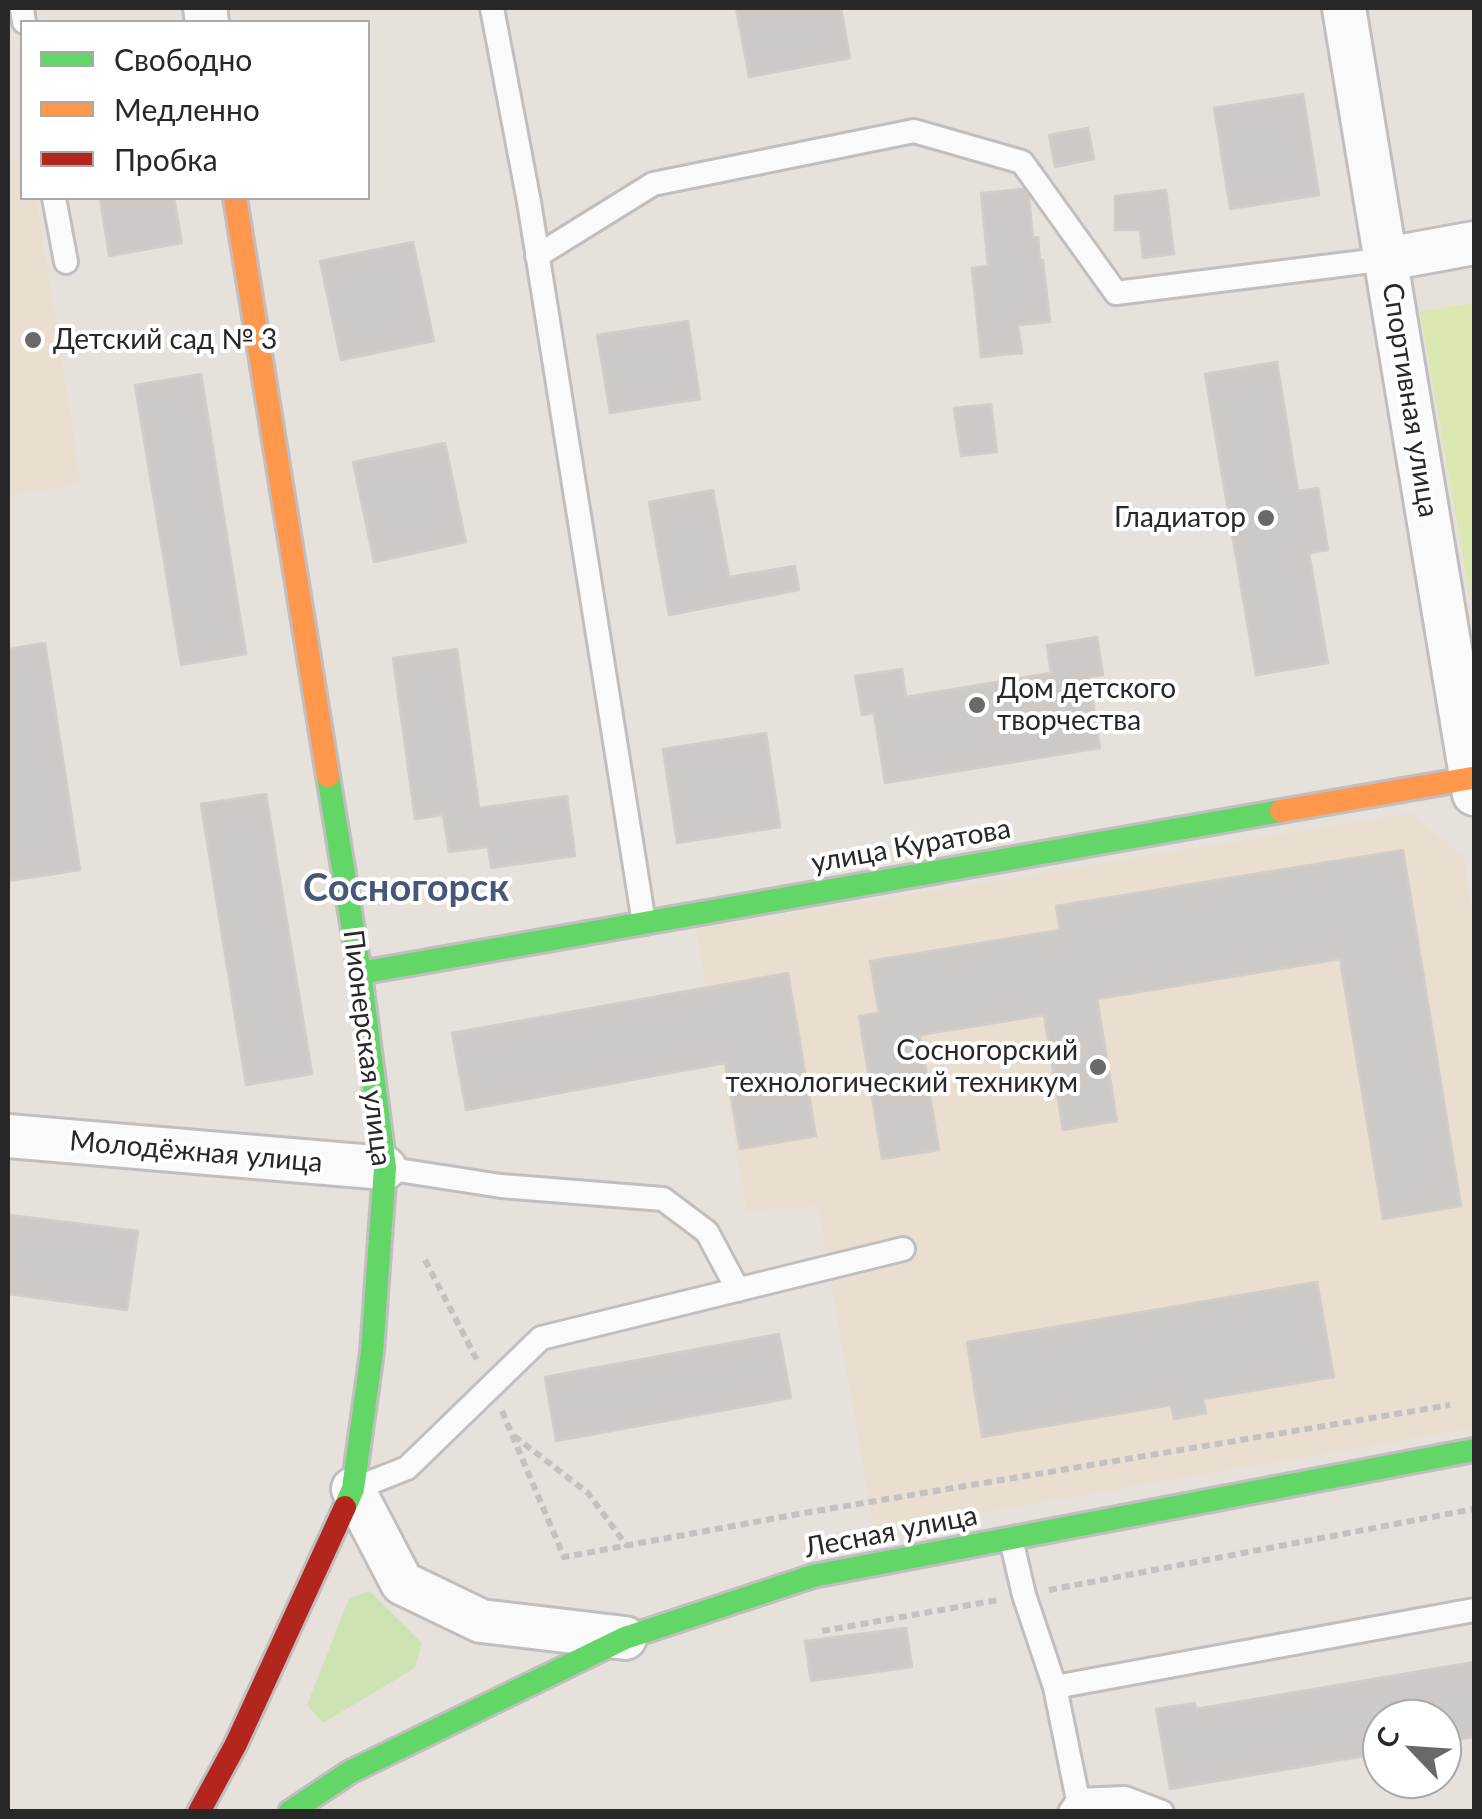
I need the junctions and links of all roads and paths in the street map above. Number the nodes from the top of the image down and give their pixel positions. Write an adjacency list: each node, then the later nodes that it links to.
1 (492, 8): 6 (lane)
2 (1344, 8): 7 (street, Спортивная улица)
3 (54, 200): 8 (lane)
4 (235, 200): 11 (street, Пионерская улица)
5 (1474, 243): 7 (street)
6 (537, 256): 7 (lane); 10 (lane)
7 (1387, 259): 9 (street, Спортивная улица)
8 (66, 262)
9 (1473, 786): 10 (street, улица Куратова)
10 (644, 923): 11 (street, улица Куратова)
11 (360, 973): 13 (street, Пионерская улица)
12 (8, 1136): 13 (street, Молодёжная улица)
13 (385, 1168): 15 (lane); 19 (street, Пионерская улица)
14 (903, 1250): 15 (lane)
15 (738, 1290): 19 (lane)
16 (1455, 1404): 22 (path)
17 (512, 1435): 22 (path)
18 (1474, 1450): 21 (street, Лесная улица)
19 (353, 1489): 27 (street); 30 (street, Пионерская улица)
20 (1474, 1509): 24 (path)
21 (1011, 1539): 24 (lane); 27 (street, Лесная улица)
22 (627, 1546): 23 (path)
23 (564, 1557)
24 (1024, 1595): 26 (path); 28 (lane)
25 (1474, 1610): 28 (lane)
26 (822, 1631)
27 (625, 1638): 31 (street, Лесная улица)
28 (1055, 1686): 29 (lane)
29 (1074, 1806): 32 (lane)
30 (199, 1812)
31 (290, 1812)
32 (1162, 1812)

